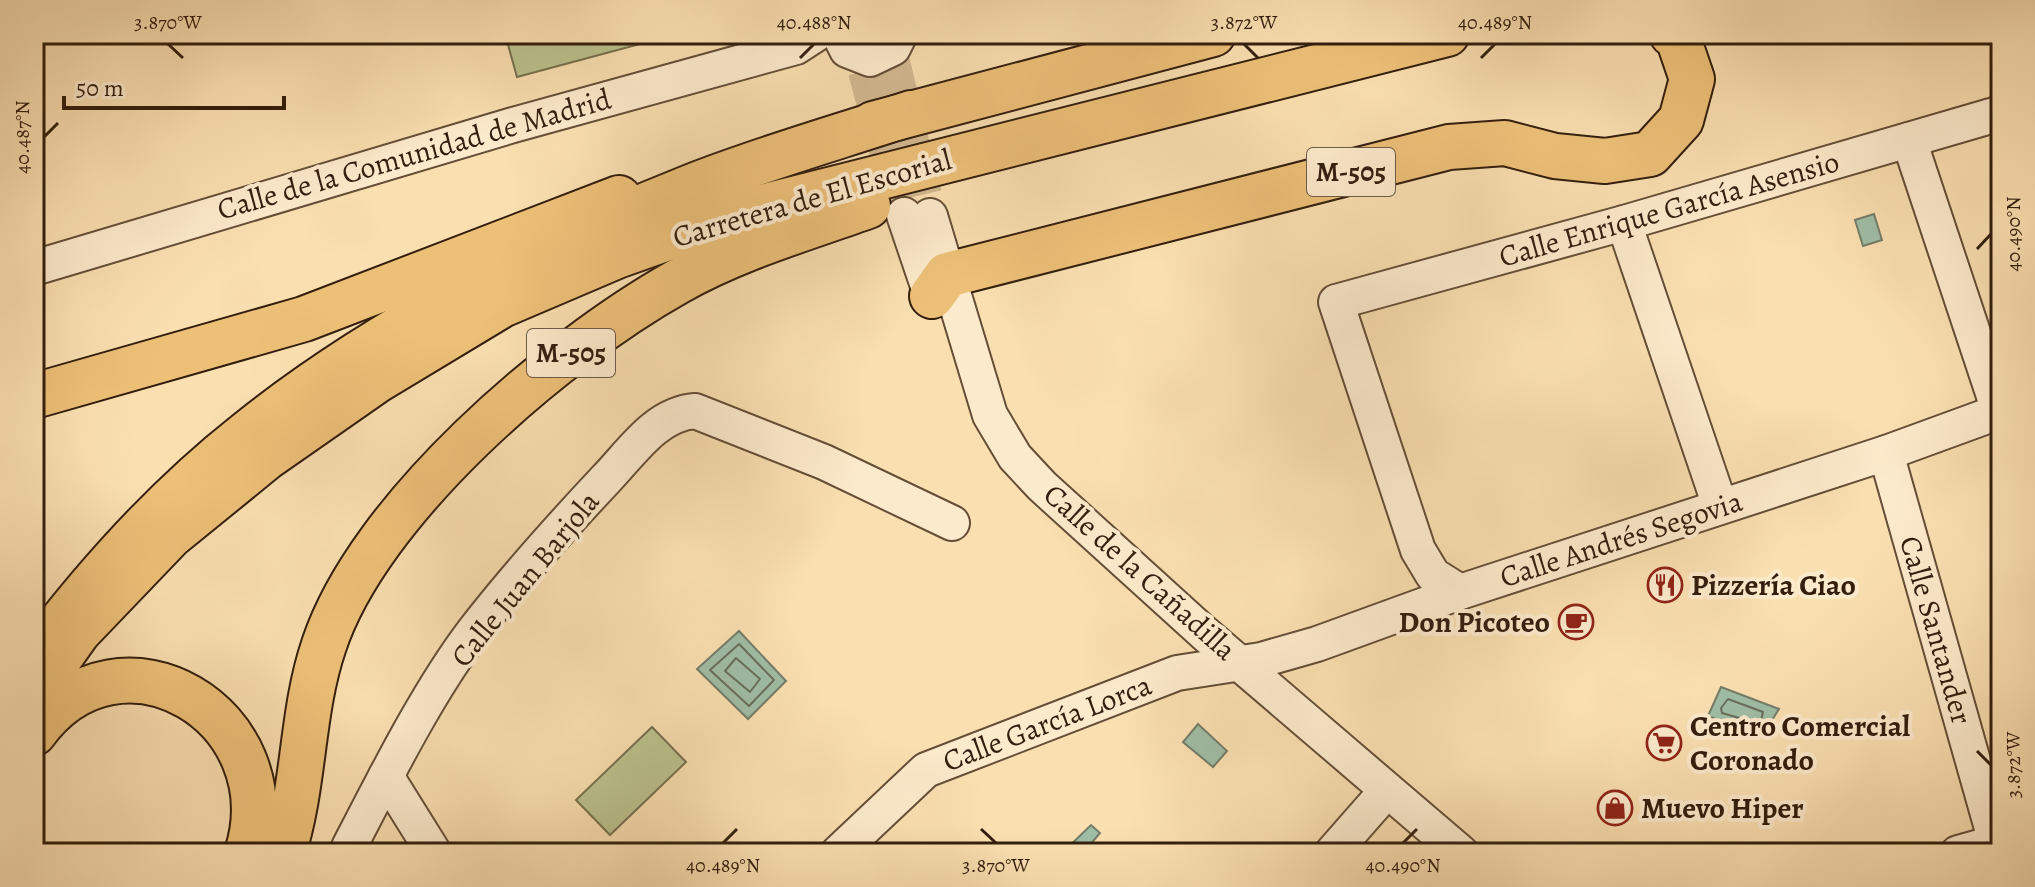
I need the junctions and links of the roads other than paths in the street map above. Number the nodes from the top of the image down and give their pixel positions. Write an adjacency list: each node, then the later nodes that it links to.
1 (1180, 34): 7 (highway)
2 (1213, 34): 7 (highway, Carretera de El Escorial)
3 (1447, 34): 10 (highway, Carretera de El Escorial / M-505)
4 (1672, 34): 15 (highway, M-505)
5 (806, 40): 6 (street, Calle de la Comunidad de Madrid); 14 (street, Calle de la Comunidad de Madrid)
6 (878, 48)
7 (1114, 60): 8 (highway, Carretera de El Escorial)
8 (911, 113): 16 (highway); 24 (highway)
9 (2001, 113): 11 (street, Calle Enrique García Asensio)
10 (1118, 116): 26 (highway, Carretera de El Escorial / M-505); 34 (highway, M-505)
11 (1909, 140): 13 (street, Calle Enrique García Asensio); 17 (street)
12 (917, 216): 15 (street, Calle de la Cañadilla)
13 (1624, 223): 19 (street); 21 (street, Calle Enrique García Asensio)
14 (34, 268)
15 (939, 286): 23 (street, Calle de la Cañadilla); 25 (street, Calle de la Cañadilla)
16 (34, 396)
17 (2000, 411): 18 (street, Calle Andrés Segovia)
18 (1886, 453): 19 (street, Calle Andrés Segovia); 31 (street, Calle Santander)
19 (1720, 506): 22 (street, Calle Andrés Segovia)
20 (952, 523): 28 (street, Calle Juan Barjola)
21 (1418, 550): 22 (street); 23 (street)
22 (1460, 592): 25 (street, Calle Andrés Segovia)
23 (1204, 633): 25 (street, Calle de la Cañadilla)
24 (34, 657)
25 (1229, 663): 29 (street, Calle de la Cañadilla); 35 (street, Calle García Lorca); 38 (street, Calle de la Cañadilla)
26 (34, 694)
27 (34, 733): 33 (highway)
28 (386, 776): 30 (street); 32 (street, Calle Juan Barjola)
29 (1375, 804): 36 (street); 37 (street, Calle de la Cañadilla)
30 (427, 842): 32 (street, Calle Juan Barjola)
31 (1999, 845): 39 (street)
32 (347, 850)
33 (247, 853)
34 (283, 853)
35 (838, 853)
36 (1332, 853)
37 (1432, 853)
38 (1461, 853)
39 (1958, 853)

